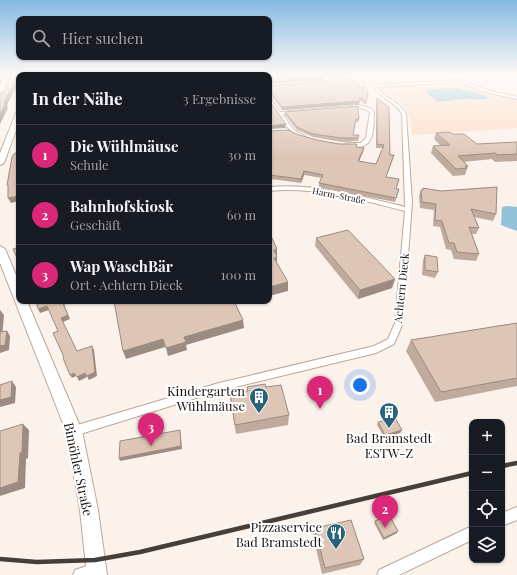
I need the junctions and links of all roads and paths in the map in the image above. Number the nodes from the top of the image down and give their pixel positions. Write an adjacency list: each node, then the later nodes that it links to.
1 (273, 102): 3 (street)
2 (393, 102): 9 (street, Achtern Dieck)
3 (280, 113): 5 (street); 6 (street)
4 (16, 122): 7 (street)
5 (308, 139)
6 (340, 144)
7 (0, 163)
8 (272, 188): 9 (street, Harm-Straße)
9 (408, 210): 13 (street, Achtern Dieck)
10 (0, 249): 11 (street)
11 (16, 289)
12 (22, 304): 13 (street, Bimöhler Straße)
13 (74, 431): 17 (street, Bimöhler Straße)
14 (517, 513): 15 (street)
15 (505, 519)
16 (469, 534): 18 (street)
17 (91, 573)
18 (385, 575)

